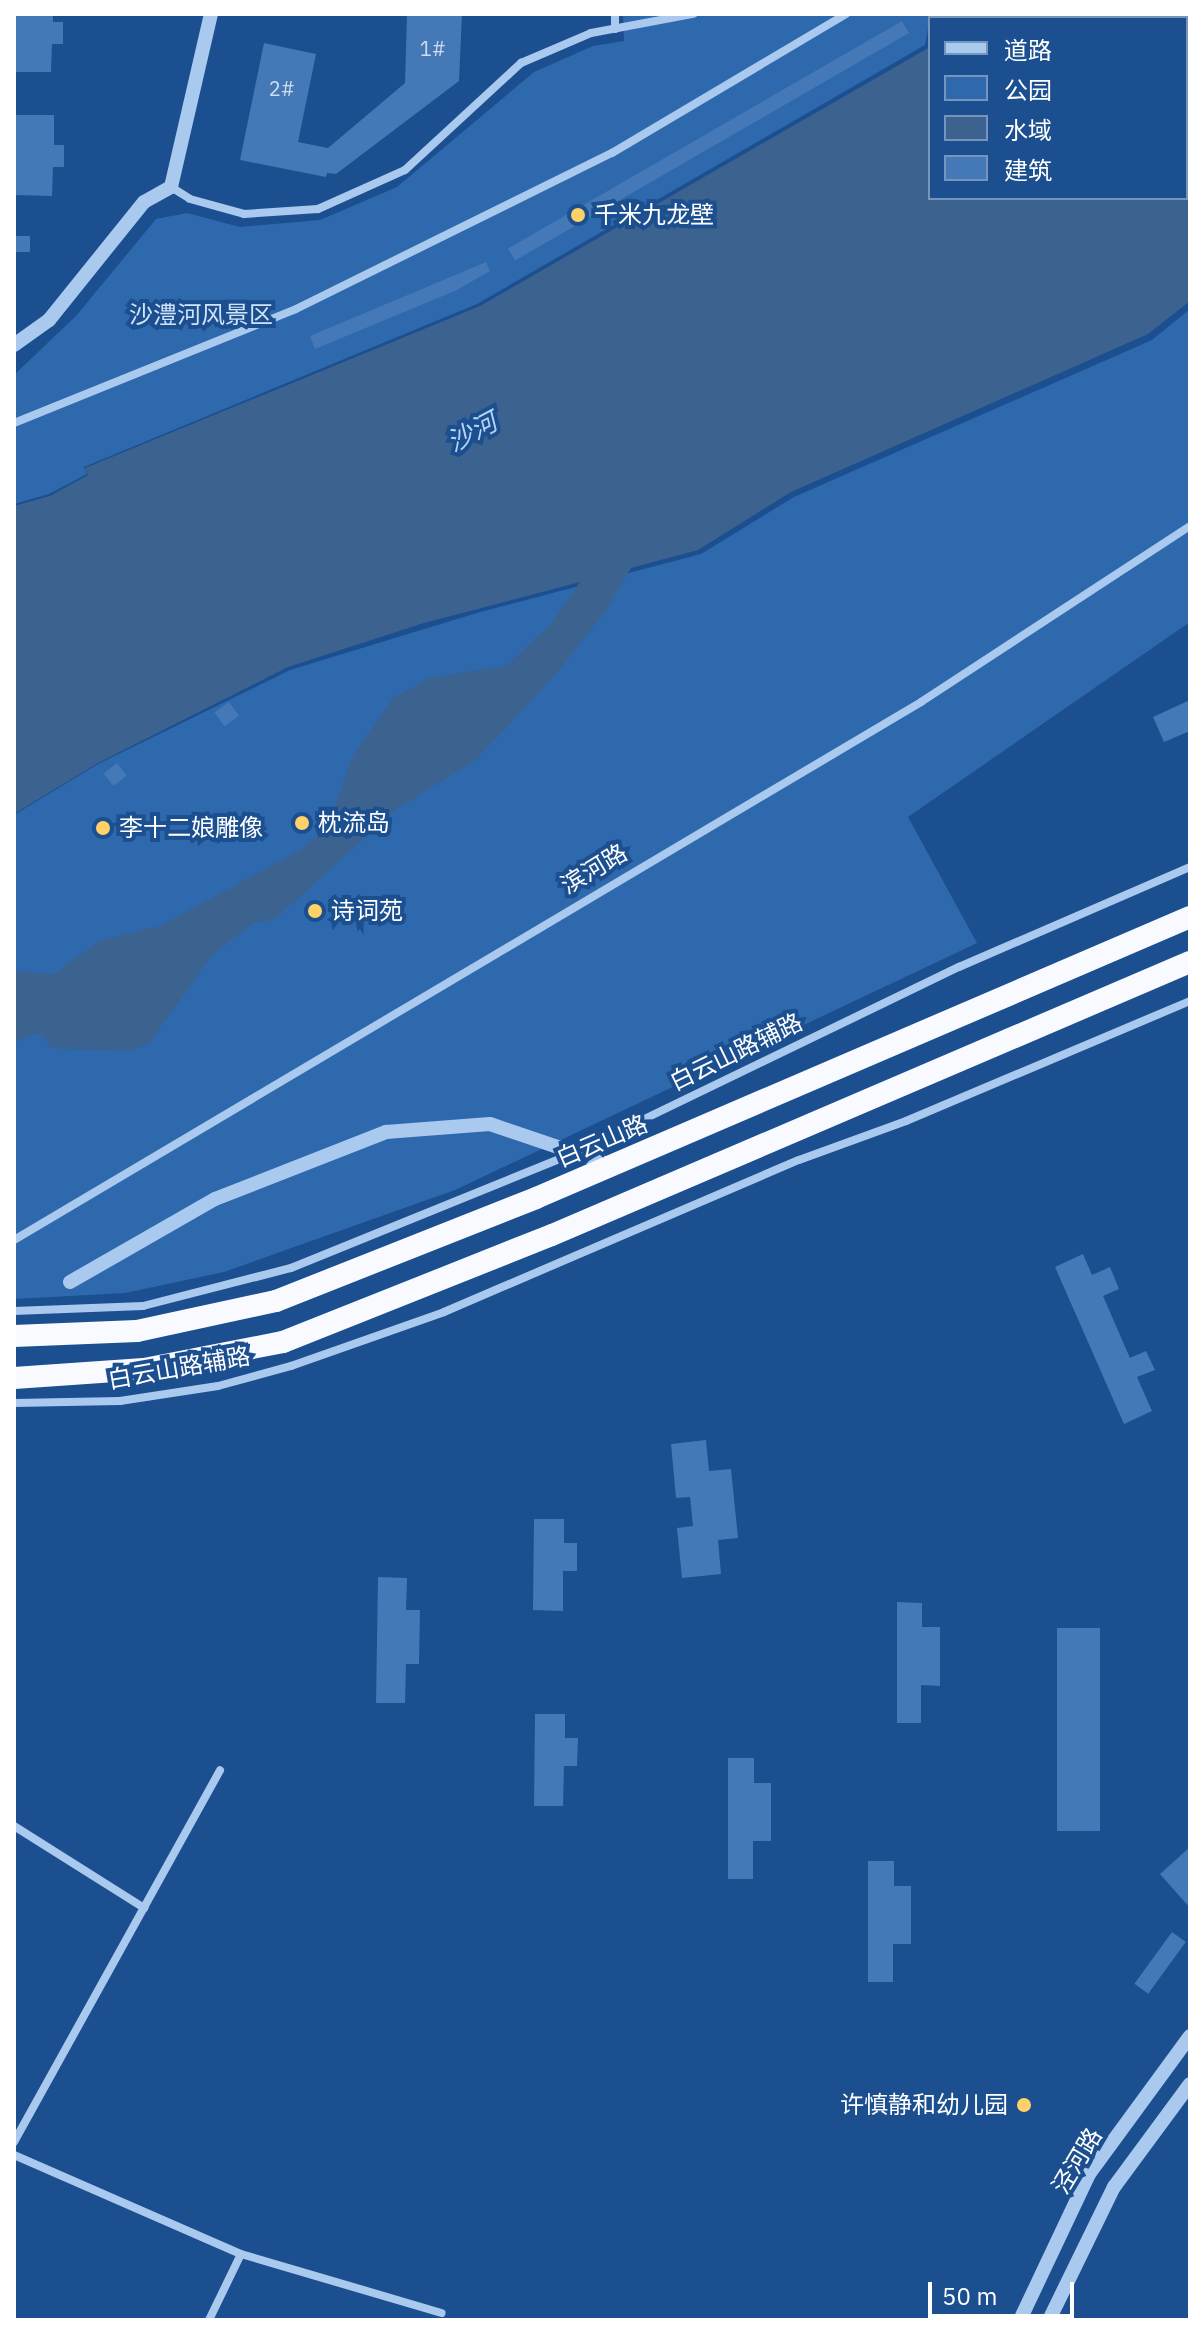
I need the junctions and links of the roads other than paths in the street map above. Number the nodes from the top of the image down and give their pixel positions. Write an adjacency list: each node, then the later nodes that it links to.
1 (211, 14): 8 (street)
2 (615, 14): 7 (street)
3 (647, 14): 6 (street)
4 (693, 14): 6 (street)
5 (846, 14): 10 (street)
6 (646, 25): 7 (street)
7 (615, 29): 8 (street)
8 (171, 187): 9 (street)
9 (14, 345)
10 (14, 423)
11 (1190, 526): 18 (street, 滨河路)
12 (1190, 867): 16 (street, 白云山路辅路)
13 (1190, 917): 17 (highway, 白云山路)
14 (1190, 962): 22 (highway)
15 (1190, 1001): 23 (street, 白云山路辅路)
16 (574, 1153): 17 (street); 19 (street); 20 (street, 白云山路辅路)
17 (612, 1165): 21 (highway, 白云山路)
18 (14, 1240)
19 (70, 1282)
20 (14, 1311)
21 (14, 1336)
22 (14, 1378)
23 (14, 1403)
24 (220, 1770): 26 (street)
25 (14, 1826): 26 (street)
26 (144, 1908): 29 (street)
27 (1190, 2036): 34 (street, 泾河路)
28 (1190, 2084): 35 (street, 泾河路)
29 (14, 2142)
30 (14, 2155): 31 (street)
31 (241, 2254): 32 (street); 33 (street)
32 (442, 2313)
33 (209, 2320)
34 (1020, 2320)
35 (1049, 2320)

